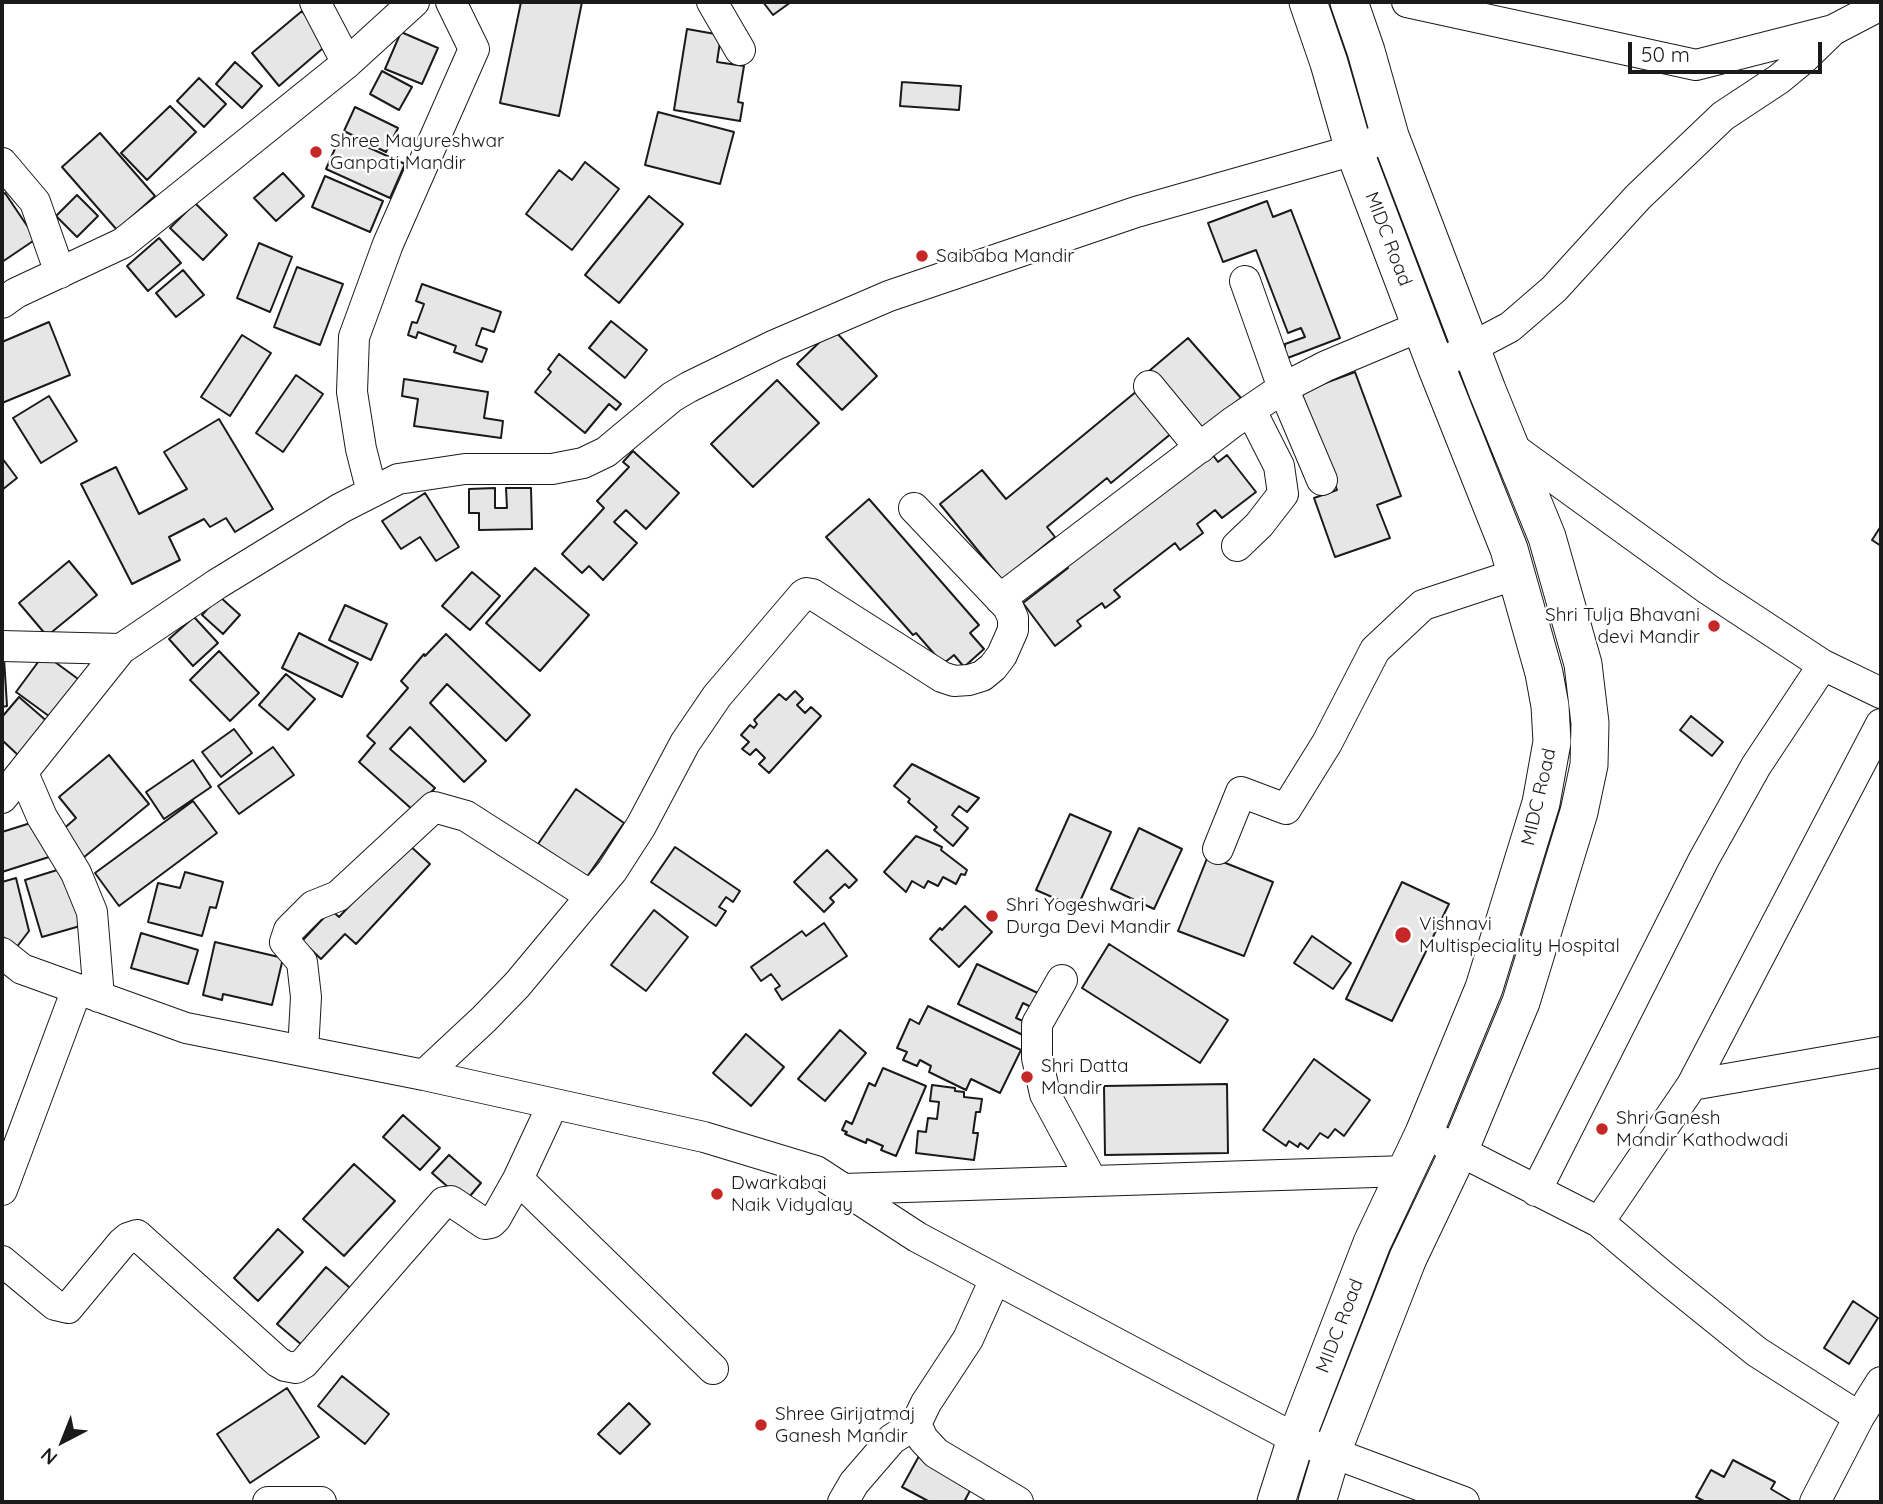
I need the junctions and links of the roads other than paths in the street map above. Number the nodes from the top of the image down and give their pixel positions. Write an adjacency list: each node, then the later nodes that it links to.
1 (315, 2): 11 (street)
2 (414, 2): 11 (street)
3 (452, 2): 27 (street)
4 (712, 2): 10 (street)
5 (1308, 2): 13 (main road, MIDC Road)
6 (1349, 2): 12 (main road, MIDC Road)
7 (1407, 2): 9 (street)
8 (1881, 5): 9 (street)
9 (1833, 30): 19 (street)
10 (740, 50)
11 (347, 63): 15 (street)
12 (1390, 136): 13 (street); 19 (main road, MIDC Road)
13 (1354, 150): 18 (main road, MIDC Road); 27 (street)
14 (5, 173): 15 (street)
15 (60, 273): 17 (street)
16 (1245, 281): 22 (street)
17 (2, 303)
18 (1421, 326): 20 (main road, MIDC Road); 22 (street)
19 (1471, 348): 20 (street); 24 (main road, MIDC Road)
20 (1436, 366): 30 (main road, MIDC Road)
21 (1149, 386): 25 (street)
22 (1283, 388): 23 (street); 26 (street)
23 (1251, 411): 25 (street); 29 (street)
24 (1510, 446): 34 (street); 50 (main road, MIDC Road)
25 (1200, 448): 31 (street)
26 (1322, 480)
27 (372, 492): 33 (street)
28 (914, 508): 31 (street)
29 (1237, 546)
30 (1517, 574): 39 (street); 49 (main road, MIDC Road)
31 (1000, 599): 40 (street)
32 (2, 646): 33 (street)
33 (121, 649): 37 (street)
34 (1823, 665): 35 (street); 56 (street)
35 (1881, 693)
36 (1881, 724): 47 (street)
37 (23, 773): 38 (street); 43 (street)
38 (2, 798)
39 (1218, 849)
40 (591, 897): 44 (street); 46 (street)
41 (2, 953): 43 (street)
42 (1062, 980): 53 (street)
43 (88, 993): 44 (street); 55 (street)
44 (303, 1051): 46 (street)
45 (1881, 1052): 47 (street)
46 (424, 1075): 48 (street)
47 (1692, 1085): 57 (street)
48 (553, 1104): 52 (street); 54 (street)
49 (1424, 1133): 50 (street); 51 (main road, MIDC Road)
50 (1459, 1151): 56 (street); 65 (main road, MIDC Road)
51 (1406, 1171): 53 (street); 64 (main road, MIDC Road)
52 (518, 1179): 58 (street); 60 (street)
53 (1092, 1181): 54 (street)
54 (843, 1189): 59 (street)
55 (2, 1190)
56 (1536, 1191): 57 (street)
57 (1599, 1222): 62 (street)
58 (2, 1261)
59 (995, 1279): 63 (street); 64 (street)
60 (713, 1370)
61 (1881, 1382): 62 (street)
62 (1859, 1417): 73 (street)
63 (916, 1424): 68 (street); 69 (street)
64 (1296, 1439): 65 (street); 70 (main road, MIDC Road)
65 (1332, 1452): 71 (main road, MIDC Road); 72 (street)
66 (268, 1502): 67 (street)
67 (321, 1502)
68 (843, 1502)
69 (1018, 1502)
70 (1276, 1502)
71 (1317, 1502)
72 (1464, 1502)
73 (1815, 1502)

